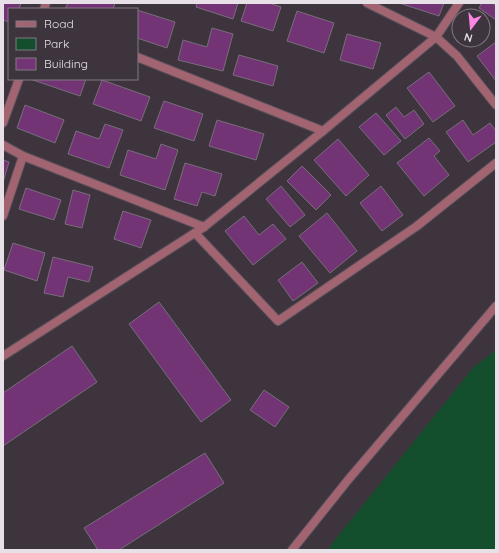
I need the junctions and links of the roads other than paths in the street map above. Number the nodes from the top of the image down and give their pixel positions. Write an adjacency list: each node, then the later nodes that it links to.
1 (367, 3): 3 (street)
2 (459, 3): 3 (street)
3 (436, 37): 6 (street); 8 (street)
4 (138, 57): 8 (street)
5 (19, 80): 7 (street)
6 (496, 105)
7 (3, 123)
8 (323, 130): 13 (street)
9 (3, 145): 10 (street)
10 (23, 156): 12 (street); 13 (street)
11 (496, 163): 14 (street)
12 (3, 216)
13 (204, 227): 14 (street)
14 (195, 233): 16 (street)
15 (496, 306): 17 (street)
16 (3, 356)
17 (292, 550)

